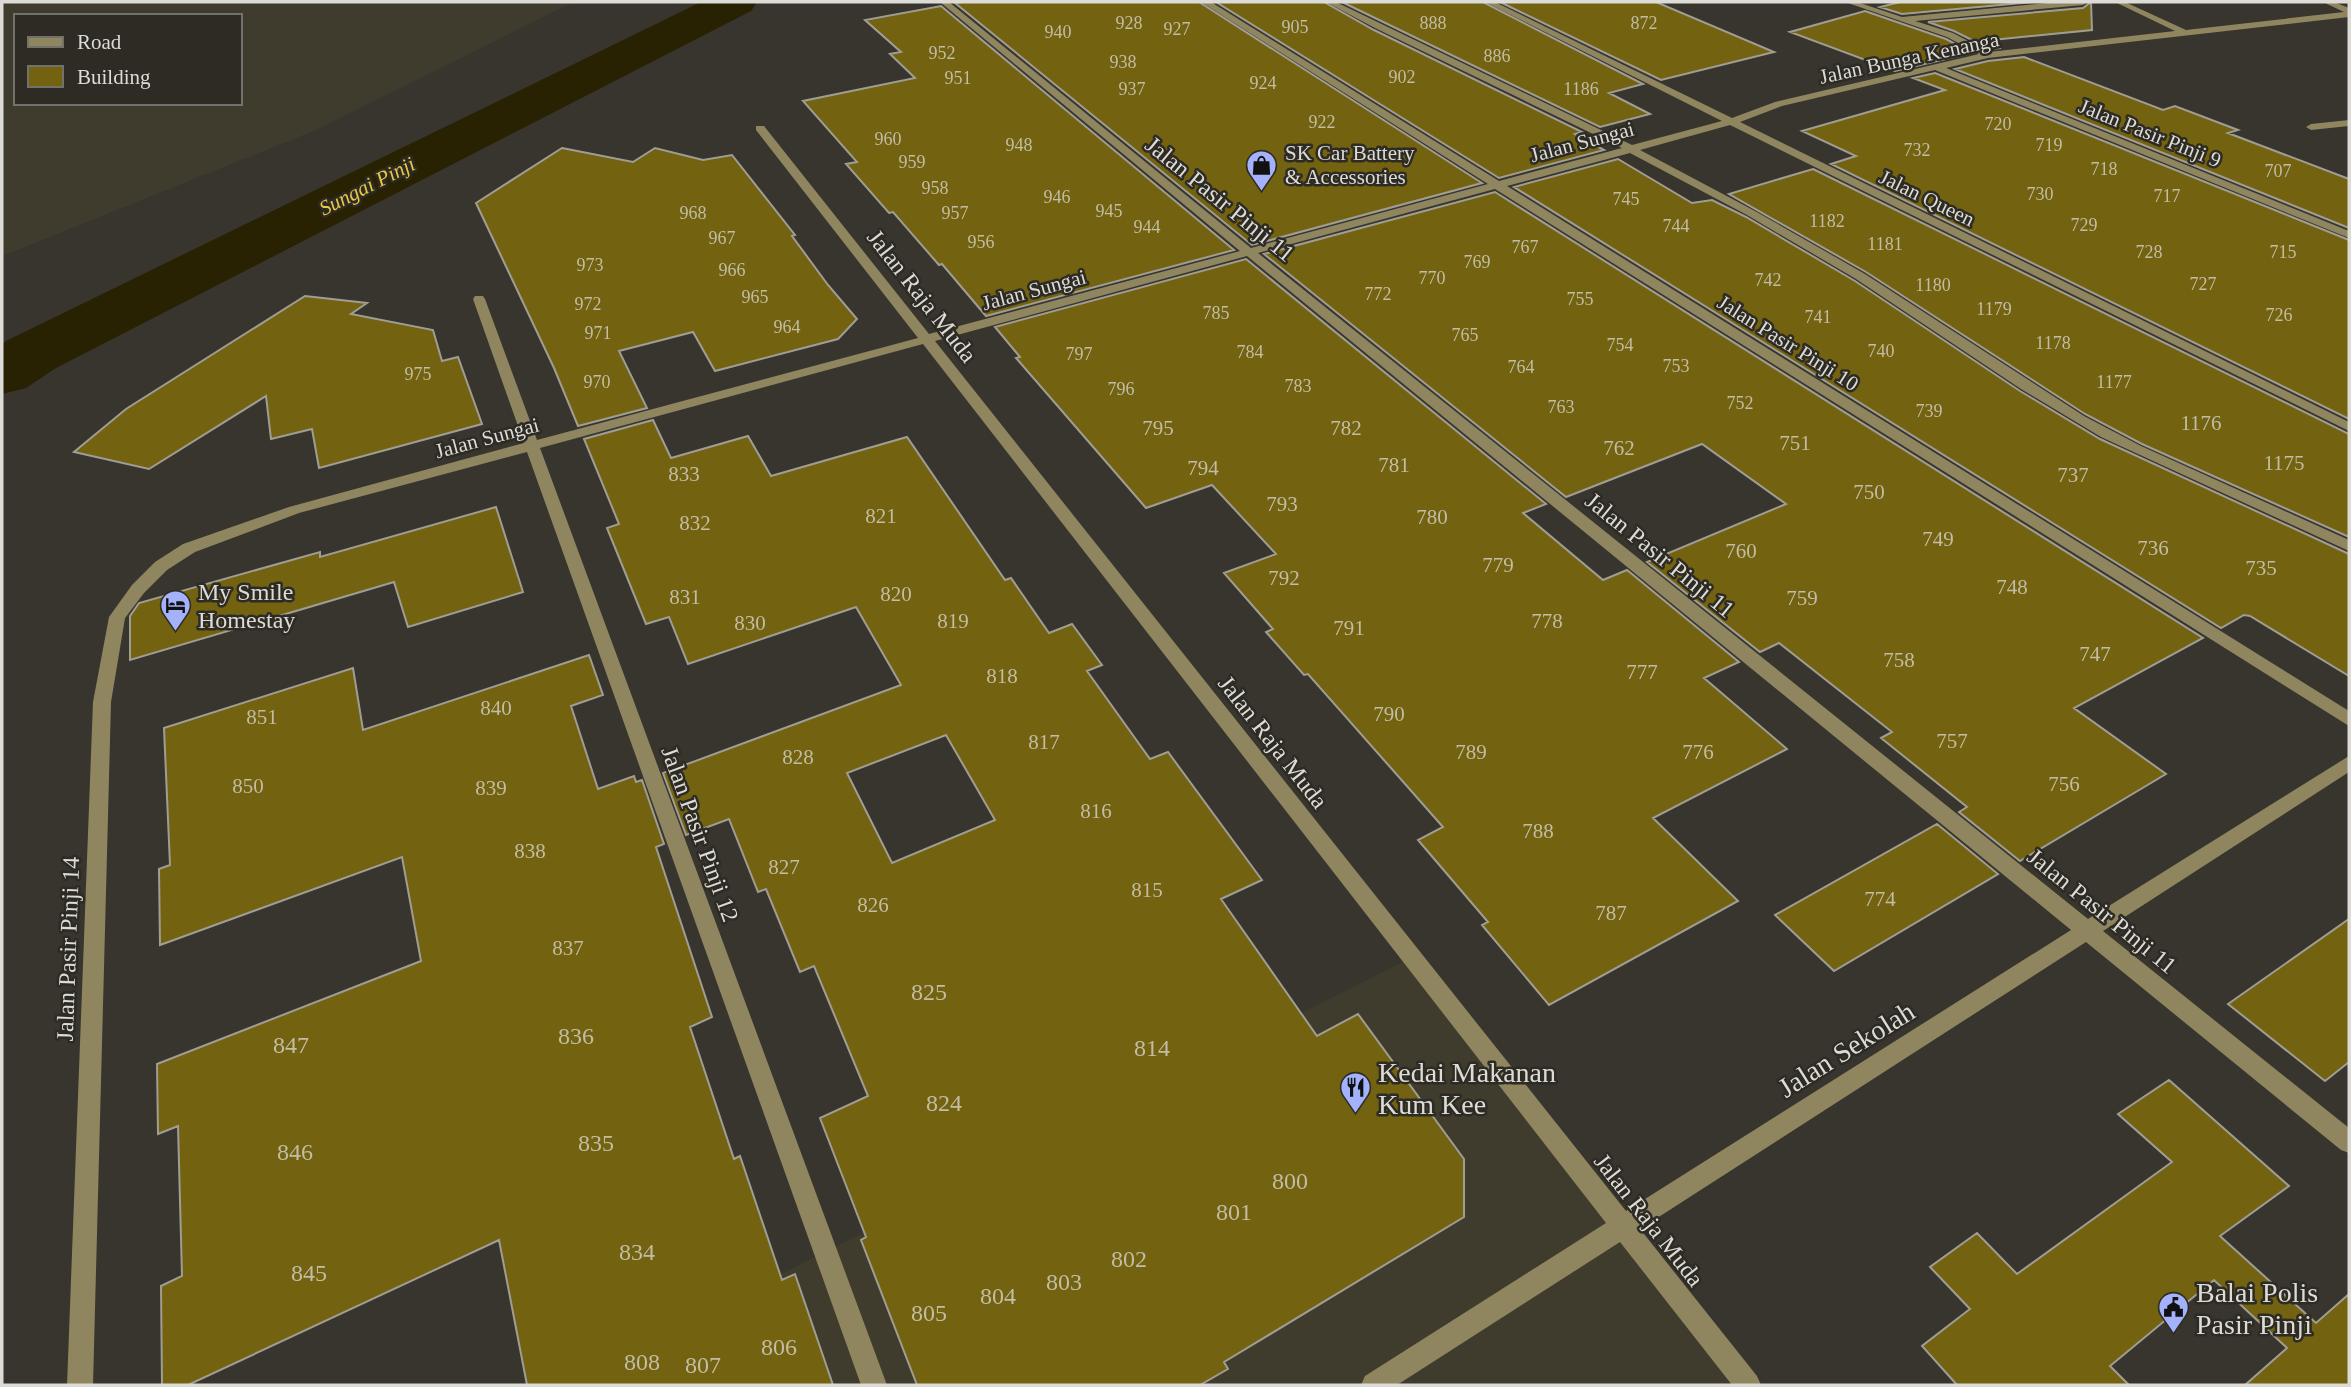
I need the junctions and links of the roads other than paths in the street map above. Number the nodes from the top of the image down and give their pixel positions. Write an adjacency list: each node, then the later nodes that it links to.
1 (944, 2): 21 (street, Jalan Pasir Pinji 11)
2 (1205, 2): 19 (street, Jalan Pasir Pinji 10)
3 (1330, 2): 18 (street)
4 (1489, 2): 14 (street, Jalan Queen)
5 (1849, 2): 10 (street)
6 (2082, 2): 10 (street)
7 (2119, 2): 11 (street)
8 (2327, 2): 9 (street)
9 (2349, 13): 11 (street, Jalan Bunga Kenanga)
10 (1902, 19): 12 (street)
11 (2189, 34): 12 (street, Jalan Bunga Kenanga)
12 (1988, 55): 13 (street, Jalan Bunga Kenanga)
13 (1936, 67): 14 (street, Jalan Bunga Kenanga); 20 (street, Jalan Pasir Pinji 9)
14 (1730, 122): 18 (street, Jalan Sungai); 24 (street, Jalan Queen)
15 (2349, 123): 16 (street)
16 (2311, 127)
17 (760, 128): 23 (street, Jalan Raja Muda)
18 (1631, 149): 19 (street, Jalan Sungai); 26 (street)
19 (1496, 185): 21 (street, Jalan Sungai); 28 (street, Jalan Pasir Pinji 10)
20 (2349, 235)
21 (1248, 252): 23 (street, Jalan Sungai); 30 (street, Jalan Pasir Pinji 11)
22 (479, 299): 25 (street, Jalan Pasir Pinji 12)
23 (925, 340): 25 (street, Jalan Sungai); 32 (street, Jalan Raja Muda)
24 (2349, 427)
25 (532, 446): 27 (street, Jalan Sungai); 34 (street, Jalan Pasir Pinji 12)
26 (2349, 546)
27 (190, 548): 33 (street, Jalan Pasir Pinji 14)
28 (2349, 719)
29 (2349, 763): 30 (street, Jalan Sekolah)
30 (2089, 930): 31 (street, Jalan Pasir Pinji 11); 32 (street, Jalan Sekolah)
31 (2349, 1142)
32 (1623, 1226): 35 (street, Jalan Sekolah); 36 (street, Jalan Raja Muda)
33 (80, 1385)
34 (874, 1385)
35 (1374, 1385)
36 (1748, 1385)

